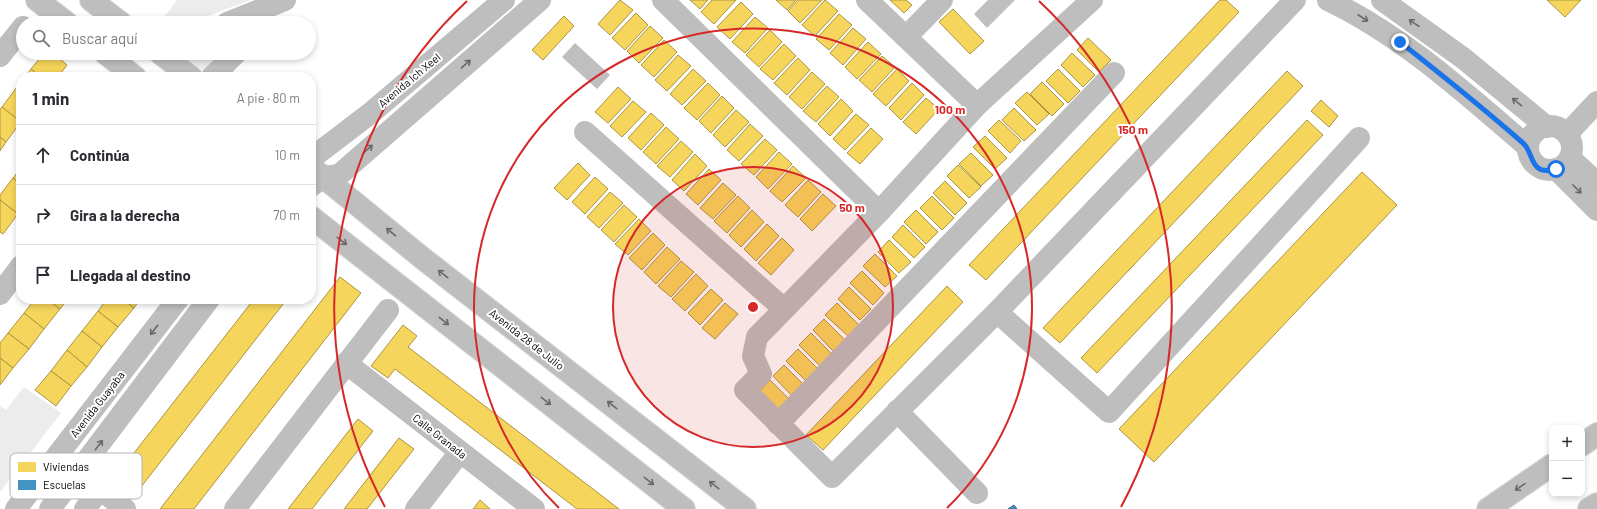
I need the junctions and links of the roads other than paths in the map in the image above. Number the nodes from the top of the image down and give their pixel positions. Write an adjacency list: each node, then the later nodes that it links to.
1 (91, 0): 15 (street)
2 (286, 0): 16 (street); 17 (street)
3 (504, 0): 34 (street, Avenida Ich Xeel)
4 (540, 0): 36 (street, one-way to 4)
5 (663, 0): 39 (street)
6 (867, 0): 19 (street)
7 (942, 0): 19 (street)
8 (1092, 0): 29 (street)
9 (1295, 0): 47 (street)
10 (1328, 0): 33 (street, one-way to 33)
11 (1382, 0): 30 (street, one-way to 11)
12 (40, 2): 13 (street); 14 (street)
13 (31, 16)
14 (58, 16)
15 (112, 16)
16 (246, 16)
17 (271, 16)
18 (16, 36): 20 (street)
19 (906, 37): 29 (street)
20 (0, 56)
21 (114, 60): 24 (street)
22 (169, 60): 25 (street)
23 (229, 60): 26 (street)
24 (129, 72)
25 (185, 72)
26 (217, 72)
27 (1114, 73): 50 (street)
28 (1597, 102): 30 (street)
29 (977, 105): 39 (street)
30 (1557, 130): 33 (street); 35 (street)
31 (585, 132): 45 (street)
32 (1359, 138): 47 (street)
33 (1528, 147): 35 (street)
34 (316, 154)
35 (1563, 164): 37 (street); 38 (street, one-way to 38)
36 (321, 176): 69 (street, Avenida 28 de Julio, one-way to 36)
37 (1597, 183)
38 (1597, 210)
39 (879, 212): 45 (street)
40 (316, 221): 68 (street, one-way to 68)
41 (16, 273): 42 (street)
42 (0, 294)
43 (174, 304): 54 (street, Avenida Guayaba, one-way to 54)
44 (205, 304): 55 (street, one-way to 44)
45 (784, 309): 50 (street)
46 (388, 310): 48 (street)
47 (997, 312): 49 (street)
48 (346, 364): 53 (street, Calle Granada); 65 (street)
49 (897, 411): 50 (street); 57 (street)
50 (778, 424)
51 (1597, 434): 52 (street)
52 (1585, 443)
53 (460, 452): 66 (street); 67 (street, Calle Granada)
54 (59, 453)
55 (93, 453)
56 (1549, 467): 70 (street, one-way to 70)
57 (977, 493)
58 (24, 499): 62 (street, Avenida Guayaba, one-way to 62)
59 (92, 499): 63 (street)
60 (112, 499): 64 (street)
61 (1597, 504): 71 (street)
62 (16, 509)
63 (85, 509)
64 (125, 509)
65 (235, 509)
66 (416, 509)
67 (534, 509)
68 (684, 509)
69 (745, 509)
70 (1488, 509)
71 (1589, 509)

